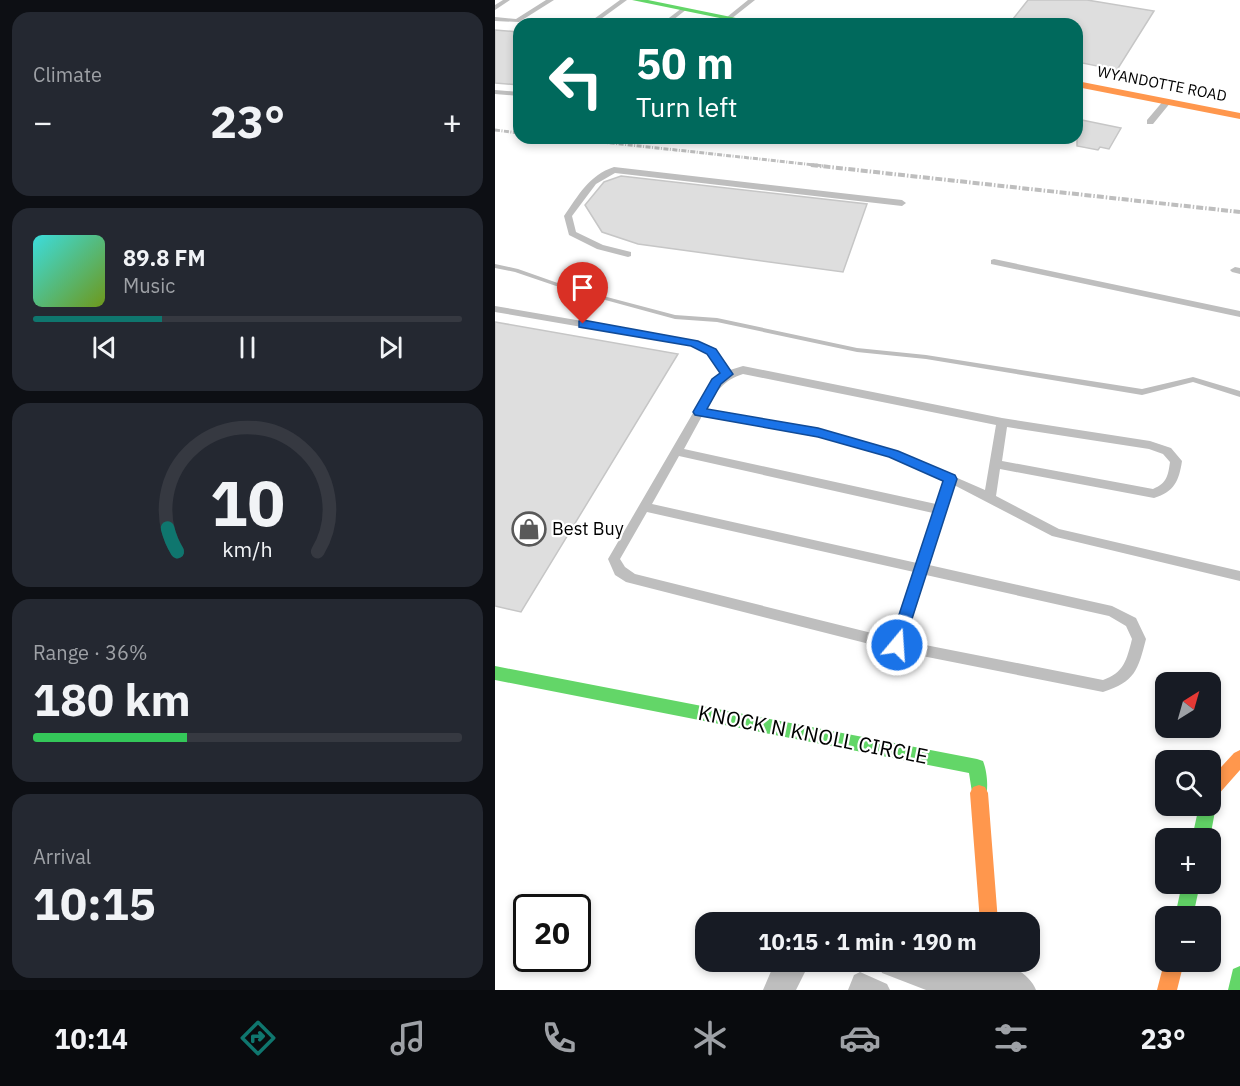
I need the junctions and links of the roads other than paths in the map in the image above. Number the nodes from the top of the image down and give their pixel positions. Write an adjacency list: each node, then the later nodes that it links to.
1 (507, 0): 6 (lane)
2 (551, 0): 8 (lane)
3 (624, 0): 9 (lane)
4 (636, 0): 7 (main road)
5 (752, 0): 11 (lane)
6 (495, 8)
7 (684, 9): 10 (lane); 11 (main road)
8 (522, 18)
9 (598, 18)
10 (672, 18)
11 (729, 18)
12 (495, 19): 13 (lane)
13 (513, 21)
14 (1083, 85): 17 (main road, WYANDOTTE ROAD)
15 (495, 92): 16 (lane)
16 (513, 94)
17 (1167, 102): 18 (main road, WYANDOTTE ROAD); 19 (lane)
18 (1240, 116)
19 (1151, 122)
20 (902, 203): 21 (lane)
21 (628, 254)
22 (994, 262): 24 (lane)
23 (495, 309): 25 (lane)
24 (1240, 314)
25 (727, 374): 26 (lane); 27 (lane)
26 (699, 412): 28 (lane); 30 (lane)
27 (1002, 422): 29 (lane); 29 (lane)
28 (677, 451): 32 (lane); 33 (lane)
29 (995, 464): 31 (lane)
30 (950, 479): 31 (lane); 33 (lane)
31 (990, 498): 35 (lane)
32 (644, 507): 34 (lane); 36 (lane)
33 (940, 510): 34 (lane)
34 (922, 567): 36 (lane); 36 (lane)
35 (1240, 576)
36 (897, 645)
37 (495, 673): 40 (main road, KNOCK N KNOLL CIRCLE)
38 (1240, 758): 39 (main road)
39 (1221, 779)
40 (988, 912)
41 (787, 972): 46 (street)
42 (921, 972): 44 (street)
43 (1172, 972): 49 (main road)
44 (1002, 975)
45 (1240, 976): 50 (main road)
46 (779, 990)
47 (857, 990): 48 (lane)
48 (881, 990)
49 (1167, 990)
50 (1238, 990)

